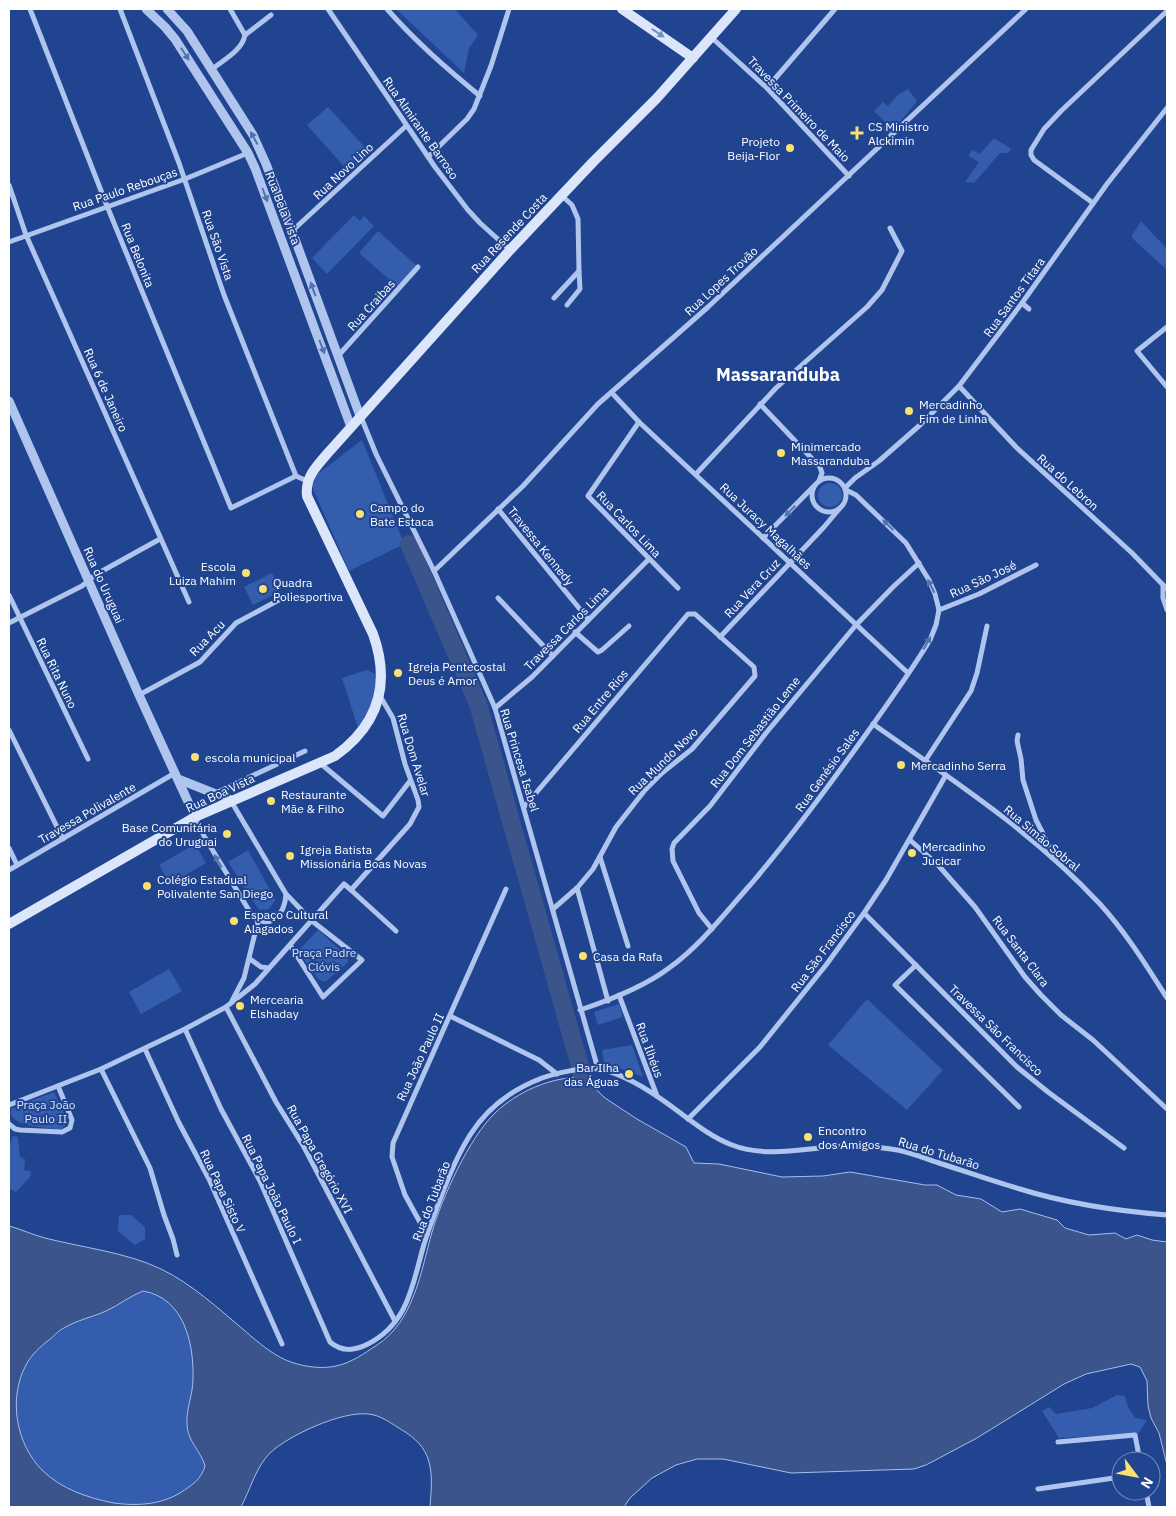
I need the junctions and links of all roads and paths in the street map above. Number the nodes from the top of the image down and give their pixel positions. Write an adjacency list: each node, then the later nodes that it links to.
1 (30, 9): 30 (street, Rua Belonita)
2 (120, 9): 26 (street, Rua São Vista)
3 (146, 9): 23 (street, Rua Bela Vista, one-way to 23)
4 (167, 9): 18 (street, Rua Bela Vista)
5 (230, 9): 15 (street)
6 (328, 9): 22 (street, Rua Almirante Barroso)
7 (387, 9): 20 (street)
8 (509, 9): 20 (street)
9 (622, 9): 17 (main road, one-way to 17)
10 (736, 9): 16 (main road, Rua Resende Costa)
11 (835, 9): 19 (street)
12 (1026, 9): 25 (street, Rua Lopes Trovão)
13 (1167, 11): 29 (street)
14 (271, 15): 15 (street)
15 (245, 35): 18 (street)
16 (711, 38): 17 (main road, Rua Resende Costa); 19 (street, Travessa Primeiro de Maio)
17 (693, 58): 28 (main road, Rua Resende Costa)
18 (211, 70): 32 (street, Rua Bela Vista, one-way to 18)
19 (767, 88): 25 (street, Travessa Primeiro de Maio)
20 (480, 96): 24 (street)
21 (1167, 108): 29 (street, Rua Santos Titara)
22 (406, 126): 24 (street, Rua Almirante Barroso); 32 (street, Rua Novo Lino)
23 (248, 153): 26 (street, Rua Paulo Rebouças); 51 (street, Rua Bela Vista, one-way to 51)
24 (428, 157): 35 (street, Rua Almirante Barroso)
25 (850, 176): 46 (street, Rua Lopes Trovão)
26 (184, 179): 30 (street, Rua Paulo Rebouças); 53 (street, Rua São Vista)
27 (9, 185): 33 (street, Rua 6 de Janeiro)
28 (561, 195): 35 (main road, Rua Resende Costa); 37 (street)
29 (1093, 203): 39 (street, Rua Santos Titara)
30 (107, 206): 33 (street, Rua Paulo Rebouças); 53 (street, Rua Belonita)
31 (890, 228): 48 (street)
32 (292, 231): 43 (street, Rua Bela Vista, one-way to 32)
33 (26, 235): 34 (street, Rua Paulo Rebouças); 62 (street, Rua 6 de Janeiro)
34 (9, 242)
35 (510, 250): 49 (main road, Rua Resende Costa)
36 (418, 266): 43 (street, Rua Craibas)
37 (579, 271): 38 (street); 40 (street)
38 (554, 298)
39 (1022, 304): 41 (street); 44 (street, Rua Santos Titara)
40 (567, 305)
41 (1029, 309)
42 (1167, 327): 45 (street)
43 (338, 356): 49 (street, Rua Bela Vista)
44 (959, 386): 54 (street, Rua Santos Titara); 69 (street, Rua do Lebron)
45 (1167, 387)
46 (612, 393): 50 (street, Rua Juracy Magalhães); 60 (street, Rua Lopes Trovão)
47 (9, 401): 68 (street, Rua do Uruguai)
48 (760, 404): 52 (street); 56 (street)
49 (360, 416): 51 (main road, Rua Resende Costa); 67 (street, Rua Princesa Isabel)
50 (639, 422): 52 (street, Rua Juracy Magalhães); 63 (street, Rua Carlos Lima)
51 (351, 427): 55 (main road, Rua Resende Costa)
52 (696, 474): 61 (street, Rua Juracy Magalhães)
53 (296, 476): 55 (street)
54 (855, 478): 57 (street, Rua Santos Titara); 58 (street, Rua Santos Titara)
55 (307, 481): 88 (main road, Rua Boa Vista)
56 (818, 482): 57 (street); 59 (street); 61 (street, one-way to 61)
57 (840, 482): 58 (street)
58 (845, 489): 59 (street); 65 (street, one-way to 58)
59 (840, 508): 64 (street, Rua Vera Cruz)
60 (498, 510): 67 (street, Rua Lopes Trovão); 78 (street, Travessa Kennedy)
61 (763, 538): 64 (street, Rua Juracy Magalhães)
62 (160, 539): 68 (street); 74 (street, Rua 6 de Janeiro)
63 (649, 559): 70 (street, Rua Carlos Lima); 78 (street, Travessa Carlos Lima)
64 (790, 563): 80 (street, Rua Juracy Magalhães); 84 (street, Rua Vera Cruz)
65 (919, 563): 75 (street, one-way to 65); 80 (street, Rua Dom Sebastião Leme)
66 (1036, 565): 75 (street, Rua São José)
67 (434, 571): 89 (street, Rua Princesa Isabel)
68 (88, 581): 77 (street); 87 (street, Rua do Uruguai)
69 (1165, 587): 76 (street)
70 (678, 588)
71 (290, 594): 87 (street, Rua Acu)
72 (9, 595): 77 (street, Rua Rita Nuno)
73 (498, 598): 85 (street)
74 (189, 602)
75 (939, 610): 86 (street, Rua Genésio Sales, one-way to 75)
76 (1167, 610)
77 (19, 618): 79 (street); 94 (street, Rua Rita Nuno)
78 (588, 619): 83 (street, Travessa Carlos Lima)
79 (9, 623)
80 (856, 625): 86 (street, Rua Juracy Magalhães); 120 (street, Rua Dom Sebastião Leme)
81 (629, 626): 83 (street)
82 (986, 626): 95 (street)
83 (575, 632): 85 (street, Travessa Carlos Lima)
84 (720, 637): 102 (street, Rua Entre Rios); 107 (street, Rua Mundo Novo)
85 (553, 656): 89 (street, Travessa Carlos Lima)
86 (908, 673): 90 (street, Rua Genésio Sales)
87 (139, 695): 98 (street, Rua do Uruguai)
88 (380, 696): 96 (main road, Rua Boa Vista); 99 (street, Rua Dom Avelar)
89 (495, 708): 102 (street, Rua Princesa Isabel)
90 (873, 724): 95 (street, Rua Simão Sobral); 120 (street, Rua Genésio Sales)
91 (9, 730): 104 (street)
92 (1018, 735): 108 (street)
93 (305, 751): 100 (street, Rua Boa Vista)
94 (88, 759)
95 (926, 761): 97 (street, Rua Simão Sobral)
96 (320, 763): 99 (street); 101 (main road, Rua Boa Vista)
97 (946, 775): 105 (street, Rua São Francisco); 108 (street, Rua Simão Sobral)
98 (177, 776): 100 (street); 103 (street, Rua do Uruguai); 104 (street, Travessa Polivalente)
99 (410, 780): 113 (street, Rua Dom Avelar)
100 (216, 794): 101 (street)
101 (231, 800): 103 (main road, Rua Boa Vista); 114 (street)
102 (524, 807): 115 (street, Rua Princesa Isabel)
103 (195, 817): 117 (street, one-way to 103); 119 (main road, Rua Boa Vista)
104 (63, 839): 109 (street, Travessa Polivalente)
105 (910, 840): 116 (street, Rua São Francisco); 143 (street, Rua Santa Clara)
106 (9, 848): 109 (street)
107 (600, 858): 111 (street, Rua Mundo Novo); 123 (street)
108 (1057, 861): 128 (street, Rua Simão Sobral)
109 (17, 865): 110 (street, Travessa Polivalente)
110 (9, 870)
111 (577, 888): 115 (street, Rua Mundo Novo); 129 (street)
112 (506, 889): 133 (street, Rua João Paulo II)
113 (351, 890): 118 (street, Rua Dom Avelar); 121 (street)
114 (286, 894): 117 (street); 118 (street)
115 (553, 909): 132 (street, Rua Princesa Isabel)
116 (864, 913): 125 (street, Travessa Sāo Francisco); 144 (street, Rua São Francisco)
117 (258, 921): 124 (street)
118 (312, 921): 122 (street); 122 (street)
119 (9, 924)
120 (712, 929): 127 (street, Rua Genésio Sales)
121 (396, 931)
122 (290, 946): 126 (street)
123 (628, 946)
124 (250, 959): 126 (street); 130 (street)
125 (916, 964): 142 (street); 146 (street, Travessa Sāo Francisco)
126 (269, 968): 130 (street)
127 (619, 994): 129 (street, Rua Genésio Sales); 140 (street, Rua Ilhéus)
128 (1167, 998)
129 (608, 1001): 132 (street, Rua Genésio Sales)
130 (232, 1002): 131 (street)
131 (226, 1007): 134 (street); 150 (street, Rua Papa Gregório XVI)
132 (580, 1010): 137 (street, Rua Princesa Isabel)
133 (450, 1016): 138 (street); 148 (street, Rua João Paulo II)
134 (186, 1029): 135 (street); 152 (street, Rua Papa João Paulo I)
135 (145, 1049): 136 (street); 151 (street, Rua Papa Sisto V)
136 (101, 1069): 139 (street); 149 (street)
137 (598, 1069): 138 (street, Rua Ilhéus); 140 (street, Rua Ilhéus)
138 (556, 1074): 148 (street, Rua do Tubarão)
139 (58, 1086): 141 (street); 145 (street)
140 (657, 1096): 144 (street, Rua do Tubarão)
141 (9, 1105)
142 (1018, 1107)
143 (1167, 1109)
144 (688, 1119): 147 (street, Rua do Tubarão)
145 (9, 1124)
146 (1124, 1148)
147 (1167, 1215)
148 (427, 1235): 150 (street, Rua do Tubarão)
149 (176, 1255)
150 (395, 1321): 152 (street, Rua do Tubarão)
151 (282, 1344)
152 (346, 1350)
153 (1058, 1442): 154 (street)
154 (1138, 1451)
155 (1111, 1478): 156 (street)
156 (1038, 1489)

